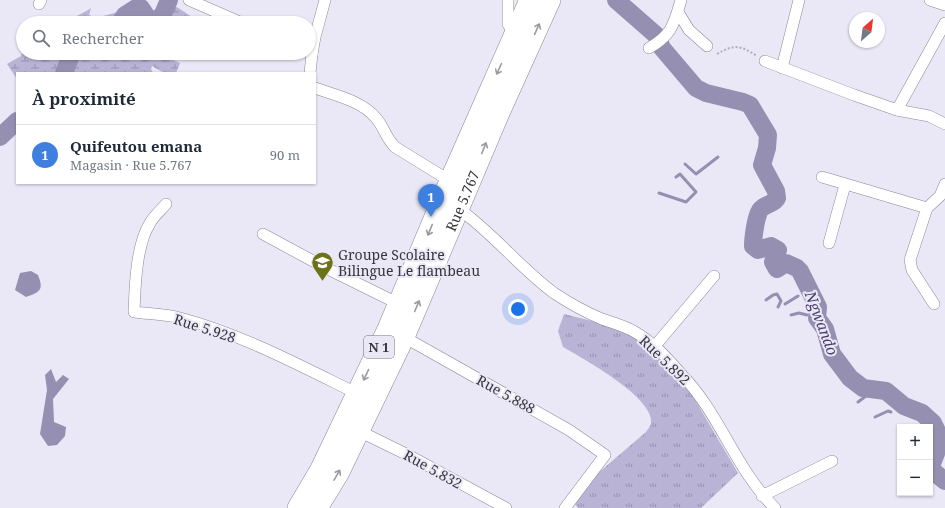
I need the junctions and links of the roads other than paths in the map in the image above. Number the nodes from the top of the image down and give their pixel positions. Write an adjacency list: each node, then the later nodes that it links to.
1 (190, 0): 9 (street)
2 (325, 0): 14 (street)
3 (508, 0): 15 (street)
4 (530, 0): 15 (highway, N 1)
5 (550, 0): 31 (highway, Rue 5.767, one-way to 5)
6 (681, 0): 11 (street)
7 (799, 0): 20 (street)
8 (930, 0): 10 (street)
9 (207, 4): 12 (street)
10 (945, 5)
11 (678, 12): 16 (street); 17 (street)
12 (229, 16)
13 (945, 23): 23 (street)
14 (316, 33)
15 (514, 34): 26 (highway, N 1, one-way to 26)
16 (707, 46)
17 (649, 48)
18 (311, 60): 21 (street)
19 (765, 61): 20 (street)
20 (782, 68): 23 (street)
21 (310, 72)
22 (316, 88): 26 (street)
23 (897, 110): 24 (street)
24 (945, 124)
25 (822, 177): 28 (street)
26 (450, 181): 35 (highway, N 1, one-way to 35)
27 (945, 184): 30 (street)
28 (845, 185): 30 (street); 33 (street)
29 (166, 204): 39 (street, Rue 5.928)
30 (927, 208): 36 (street)
31 (460, 209): 37 (highway, Rue 5.767, one-way to 31); 38 (street, Rue 5.892)
32 (263, 234): 35 (street)
33 (829, 243)
34 (714, 276): 38 (street)
35 (399, 304): 39 (highway, N 1, one-way to 39)
36 (934, 304)
37 (404, 337): 40 (highway, Rue 5.767); 46 (street, Rue 5.888)
38 (654, 347): 42 (street, Rue 5.892)
39 (358, 394): 43 (highway, N 1)
40 (359, 431): 44 (highway, Rue 5.767, one-way to 40); 45 (street, Rue 5.832)
41 (832, 461): 42 (street)
42 (762, 496): 47 (street, Rue 5.892)
43 (298, 508)
44 (317, 508)
45 (506, 508)
46 (565, 508)
47 (775, 508)

